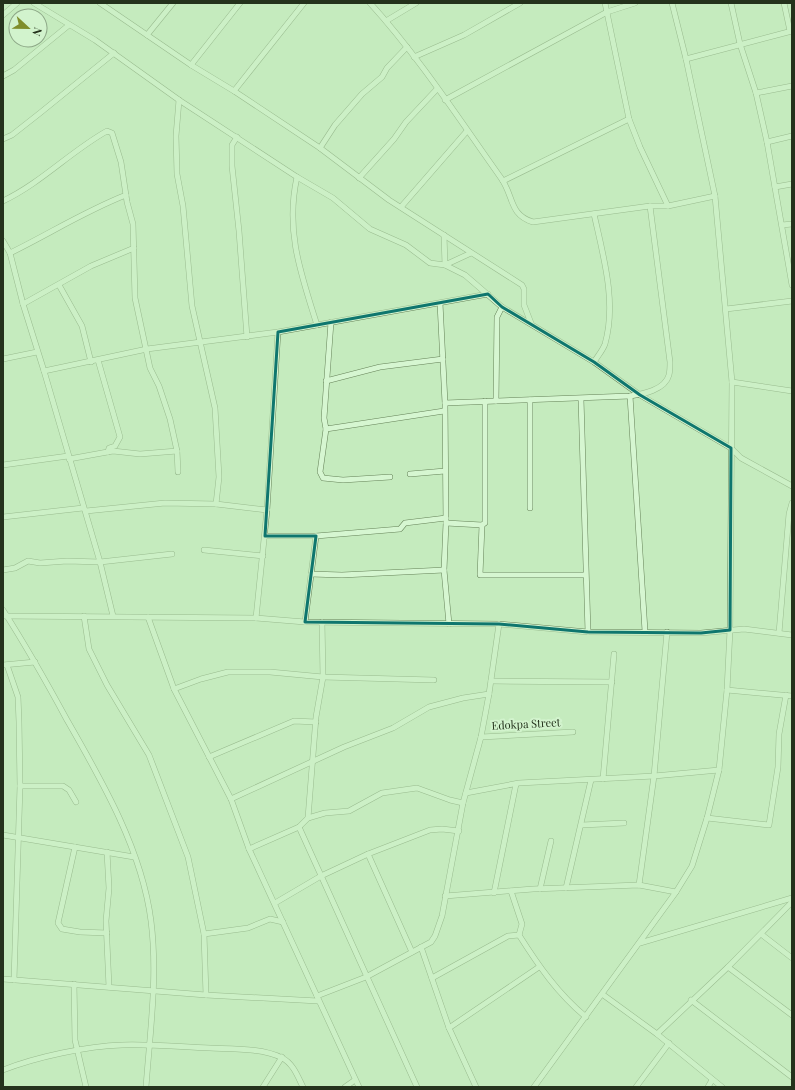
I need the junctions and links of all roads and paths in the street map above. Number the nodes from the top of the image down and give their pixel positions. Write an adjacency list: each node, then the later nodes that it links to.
1 (17, 3): 16 (street)
2 (34, 3): 18 (street)
3 (173, 3): 20 (street)
4 (240, 3): 26 (street)
5 (304, 3): 30 (street)
6 (370, 3): 17 (street)
7 (416, 3): 17 (street)
8 (520, 3): 24 (street)
9 (605, 3): 15 (street)
10 (635, 3): 15 (street)
11 (672, 3): 25 (street)
12 (731, 3): 21 (street)
13 (784, 3): 19 (street)
14 (103, 4): 20 (street)
15 (607, 12): 33 (street); 34 (street)
16 (3, 15)
17 (386, 20): 22 (street)
18 (69, 25): 23 (street); 27 (street)
19 (791, 31): 21 (street)
20 (147, 34): 26 (street)
21 (740, 44): 25 (street); 31 (street)
22 (407, 47): 24 (street); 40 (street)
23 (114, 53): 32 (street); 38 (street)
24 (414, 57): 29 (street)
25 (686, 59): 47 (street)
26 (191, 65): 30 (street)
27 (3, 76)
28 (792, 86): 31 (street)
29 (437, 89): 33 (street); 42 (street)
30 (234, 90): 40 (street)
31 (756, 93): 39 (street)
32 (179, 100): 37 (street); 76 (street)
33 (445, 100): 35 (street)
34 (629, 119): 43 (street); 50 (street)
35 (467, 131): 43 (street); 51 (street)
36 (792, 136): 39 (street)
37 (237, 137): 41 (street); 75 (street)
38 (3, 139)
39 (767, 142): 45 (street)
40 (320, 148): 42 (street)
41 (297, 177): 62 (street); 73 (street)
42 (360, 178): 51 (street)
43 (503, 181): 52 (street)
44 (792, 184): 45 (street)
45 (775, 187): 54 (street)
46 (126, 195): 48 (street); 57 (street); 60 (street)
47 (715, 196): 50 (street); 70 (street)
48 (3, 201)
49 (650, 206): 50 (street); 52 (street); 88 (street)
50 (668, 206)
51 (401, 207): 55 (street)
52 (594, 214): 83 (street)
53 (792, 224): 54 (street)
54 (782, 225): 58 (street)
55 (444, 235): 61 (street); 62 (street)
56 (4, 245): 60 (street)
57 (134, 248): 63 (street); 77 (street)
58 (786, 249): 59 (street); 64 (street)
59 (792, 249)
60 (10, 253): 68 (street)
61 (471, 253): 62 (street); 72 (street)
62 (444, 265): 65 (street)
63 (59, 285): 68 (street); 82 (street)
64 (792, 285)
65 (488, 294): 67 (street); 69 (street)
66 (792, 301): 70 (street)
67 (440, 303): 71 (street); 80 (street)
68 (23, 304): 78 (street)
69 (502, 307): 72 (street); 93 (street)
70 (726, 309): 86 (street)
71 (331, 322): 73 (street); 85 (street)
72 (531, 323): 83 (street)
73 (317, 325): 74 (street)
74 (278, 332): 75 (street); 111 (street)
75 (247, 337): 76 (street)
76 (200, 343): 77 (street); 108 (street)
77 (147, 349): 81 (street); 98 (street)
78 (37, 352): 79 (street); 84 (street)
79 (3, 359)
80 (443, 359): 85 (street); 94 (street)
81 (98, 360): 82 (street); 99 (street)
82 (91, 362): 84 (street)
83 (594, 362): 88 (street)
84 (44, 370): 100 (street)
85 (326, 381): 96 (street)
86 (732, 382): 87 (street); 97 (street)
87 (792, 391)
88 (640, 395): 89 (street); 97 (street)
89 (630, 396): 90 (street); 136 (street)
90 (581, 399): 91 (street); 124 (street)
91 (530, 400): 93 (street); 109 (street)
92 (484, 401): 93 (street); 94 (street); 114 (street)
93 (496, 401)
94 (445, 403): 95 (street)
95 (444, 411): 96 (street); 102 (street)
96 (326, 429): 105 (street)
97 (731, 448): 106 (street); 135 (street)
98 (177, 451): 99 (street); 103 (street)
99 (108, 452): 100 (street)
100 (68, 457): 101 (street); 110 (street)
101 (3, 465)
102 (445, 471): 104 (street); 113 (street)
103 (178, 472)
104 (410, 474)
105 (390, 477)
106 (792, 486)
107 (792, 503): 139 (street)
108 (216, 504): 110 (street); 111 (street)
109 (530, 508)
110 (85, 509): 112 (street); 120 (street)
111 (267, 510): 115 (street)
112 (3, 516)
113 (446, 521): 114 (street); 116 (street); 122 (street)
114 (482, 525): 124 (street)
115 (265, 536): 116 (street); 119 (street)
116 (316, 536): 123 (street)
117 (204, 550): 119 (street)
118 (172, 554): 120 (street)
119 (262, 556): 130 (street)
120 (100, 562): 121 (street); 128 (street)
121 (3, 570)
122 (444, 570): 123 (street); 133 (street)
123 (311, 574): 131 (street)
124 (585, 575): 137 (street)
125 (3, 610): 126 (street)
126 (5, 616): 127 (street); 142 (street)
127 (84, 616): 128 (street); 195 (street)
128 (113, 616): 129 (street)
129 (148, 617): 130 (street); 148 (street)
130 (256, 618): 131 (street)
131 (305, 622): 132 (street)
132 (322, 622): 133 (street); 144 (street)
133 (449, 624): 134 (street)
134 (499, 624): 137 (street); 146 (street)
135 (730, 630): 138 (street); 139 (street); 149 (street)
136 (645, 631): 137 (street); 138 (street)
137 (588, 632)
138 (666, 632): 159 (street)
139 (779, 633): 140 (street)
140 (792, 635)
141 (614, 654): 147 (street)
142 (35, 662): 143 (street); 181 (street)
143 (5, 665): 163 (street)
144 (323, 677): 145 (street); 148 (street); 153 (street)
145 (434, 680)
146 (491, 681): 147 (street); 150 (street)
147 (612, 682): 160 (street)
148 (174, 689): 156 (street)
149 (727, 690): 151 (street); 158 (street)
150 (489, 694): 155 (street); 157 (street)
151 (786, 695): 152 (street); 169 (street)
152 (792, 696)
153 (316, 722): 156 (street); 157 (street)
154 (573, 732): 155 (street, Edokpa Street)
155 (481, 736): 164 (street)
156 (209, 758): 165 (street)
157 (312, 762): 165 (street); 168 (street)
158 (719, 770): 159 (street); 169 (street)
159 (654, 776): 160 (street); 183 (street)
160 (603, 779): 161 (street)
161 (591, 780): 162 (street); 171 (street)
162 (516, 784): 164 (street); 188 (street)
163 (20, 786): 166 (street); 175 (street)
164 (466, 792): 167 (street)
165 (231, 799): 178 (street)
166 (76, 802)
167 (463, 803): 168 (street); 173 (street)
168 (308, 818): 172 (street)
169 (707, 818): 187 (street)
170 (624, 823): 171 (street)
171 (582, 826): 184 (street)
172 (299, 827): 178 (street); 182 (street)
173 (459, 831): 180 (street); 189 (street)
174 (3, 835): 175 (street)
175 (18, 837): 177 (street); 207 (street)
176 (551, 841): 185 (street)
177 (75, 847): 179 (street); 194 (street)
178 (249, 849): 192 (street)
179 (107, 852): 181 (street); 194 (street)
180 (368, 854): 182 (street); 200 (street)
181 (134, 857): 210 (street)
182 (321, 876): 192 (street); 204 (street)
183 (639, 885): 184 (street); 187 (street)
184 (566, 888): 185 (street)
185 (540, 889): 186 (street)
186 (511, 892): 188 (street); 197 (street)
187 (676, 892): 198 (street)
188 (494, 893): 189 (street)
189 (444, 896): 199 (street)
190 (792, 898): 198 (street)
191 (792, 902): 196 (street)
192 (275, 903): 193 (street)
193 (283, 922): 195 (street); 213 (street)
194 (107, 933): 209 (street)
195 (204, 934): 212 (street)
196 (761, 934): 201 (street); 203 (street)
197 (519, 935): 202 (street); 205 (street)
198 (639, 943): 211 (street)
199 (421, 947): 200 (street); 205 (street)
200 (412, 952): 204 (street)
201 (792, 958)
202 (539, 967): 216 (street); 217 (street)
203 (728, 967): 214 (street); 215 (street)
204 (366, 977): 213 (street); 233 (street)
205 (432, 978): 217 (street)
206 (3, 980): 207 (street)
207 (14, 980): 208 (street)
208 (74, 984): 209 (street); 221 (street)
209 (109, 987): 210 (street)
210 (153, 991): 212 (street); 220 (street)
211 (602, 994): 216 (street); 218 (street)
212 (206, 995): 213 (street)
213 (318, 999): 225 (street)
214 (691, 1000): 218 (street); 224 (street)
215 (792, 1015)
216 (586, 1017): 235 (street)
217 (449, 1028): 234 (street)
218 (657, 1034): 219 (street)
219 (668, 1043): 226 (street); 236 (street)
220 (149, 1045): 221 (street); 222 (street); 228 (street)
221 (78, 1051): 223 (street); 227 (street)
222 (282, 1057): 229 (street); 230 (street)
223 (3, 1070)
224 (792, 1077)
225 (355, 1080): 231 (street); 232 (street)
226 (712, 1080): 237 (street); 238 (street)
227 (86, 1087)
228 (146, 1087)
229 (263, 1087)
230 (303, 1087)
231 (345, 1087)
232 (359, 1087)
233 (417, 1087)
234 (476, 1087)
235 (534, 1087)
236 (636, 1087)
237 (708, 1087)
238 (722, 1087)

